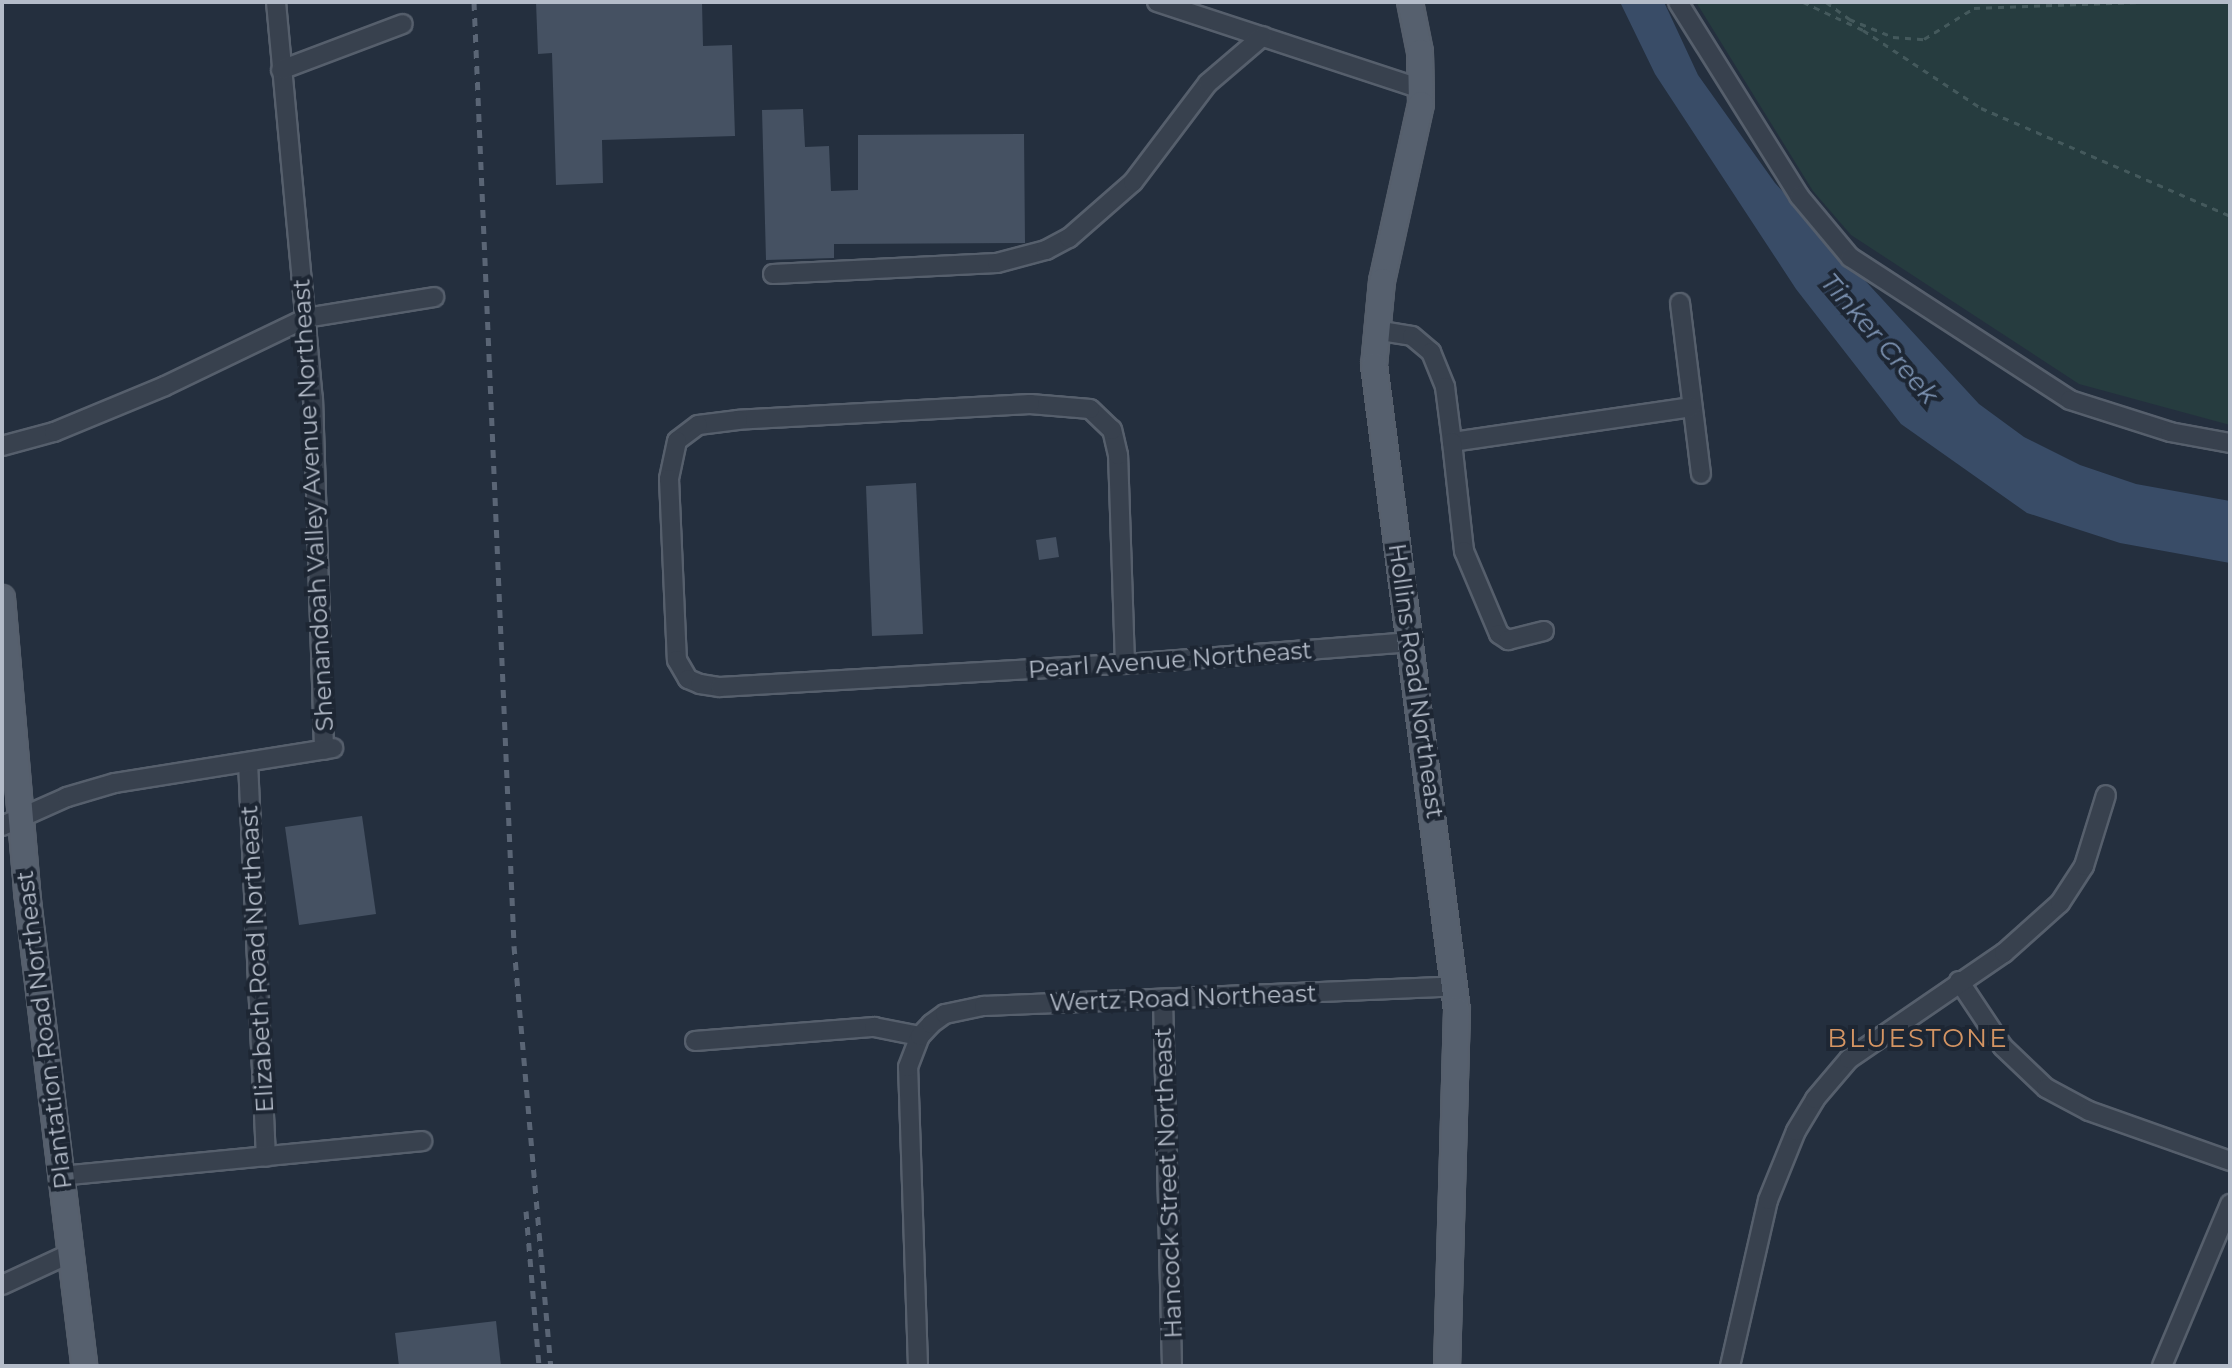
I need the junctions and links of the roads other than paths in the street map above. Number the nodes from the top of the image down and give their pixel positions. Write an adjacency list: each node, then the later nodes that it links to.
1 (276, 2): 7 (street, Shenandoah Valley Avenue Northeast)
2 (1157, 2): 6 (street)
3 (1410, 2): 8 (main road, Hollins Road Northeast)
4 (1678, 2): 16 (street)
5 (403, 24): 7 (street)
6 (1263, 36): 8 (street); 9 (street)
7 (281, 70): 12 (street, Shenandoah Valley Avenue Northeast)
8 (1421, 89): 13 (main road, Hollins Road Northeast)
9 (773, 274)
10 (434, 297): 12 (street)
11 (1680, 303): 14 (street)
12 (306, 318): 17 (street); 23 (street, Shenandoah Valley Avenue Northeast)
13 (1375, 330): 15 (street); 21 (main road, Hollins Road Northeast)
14 (1691, 407): 15 (street); 18 (street)
15 (1452, 442): 20 (street)
16 (2230, 443)
17 (2, 446)
18 (1701, 474)
19 (2, 598): 25 (main road, Plantation Road Northeast)
20 (1544, 631)
21 (1412, 642): 22 (street, Pearl Avenue Northeast); 27 (main road, Hollins Road Northeast)
22 (1125, 664): 22 (street, Pearl Avenue Northeast)
23 (248, 762): 25 (street); 32 (street, Elizabeth Road Northeast)
24 (2106, 795): 26 (street)
25 (11, 822): 34 (main road, Plantation Road Northeast)
26 (1959, 981): 33 (street); 42 (street)
27 (1455, 986): 28 (street, Wertz Road Northeast); 41 (main road, Hollins Road Northeast)
28 (1163, 999): 29 (street, Wertz Road Northeast); 40 (street, Hancock Street Northeast)
29 (920, 1036): 30 (street); 39 (street)
30 (695, 1041)
31 (422, 1141): 32 (street)
32 (266, 1157): 34 (street)
33 (2230, 1161)
34 (60, 1176): 36 (main road, Plantation Road Northeast)
35 (2230, 1204): 43 (street)
36 (69, 1254): 37 (street); 38 (main road, Plantation Road Northeast)
37 (2, 1285)
38 (84, 1366)
39 (918, 1366)
40 (1172, 1366)
41 (1447, 1366)
42 (1730, 1366)
43 (2162, 1366)

